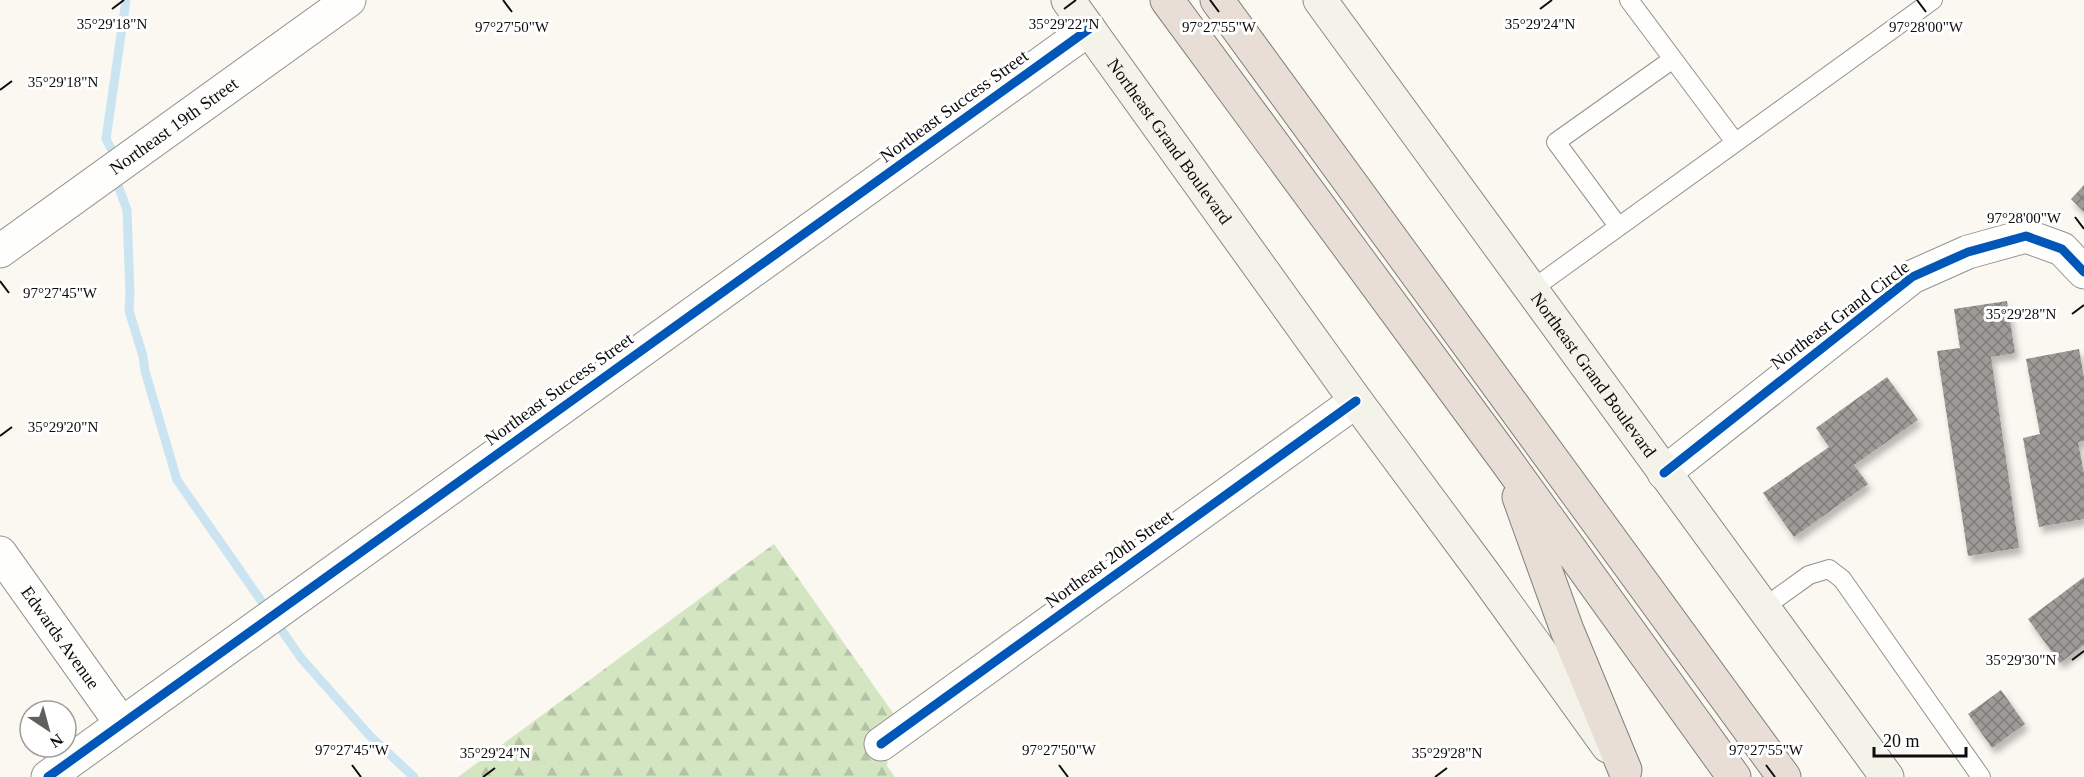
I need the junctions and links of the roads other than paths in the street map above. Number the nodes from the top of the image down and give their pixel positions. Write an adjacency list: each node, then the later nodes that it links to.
1 (350, 0): 12 (street, Northeast 19th Street)
2 (1068, 0): 8 (main road, Northeast Grand Boulevard)
3 (1167, 0): 16 (highway)
4 (1217, 0): 21 (highway)
5 (1320, 0): 14 (main road, Northeast Grand Boulevard)
6 (1629, 0): 9 (lane)
7 (1933, 0): 10 (lane)
8 (1089, 29): 15 (main road, Northeast Grand Boulevard); 20 (street, Northeast Success Street)
9 (1672, 59): 10 (lane); 11 (lane)
10 (1735, 142): 11 (lane)
11 (1618, 226): 14 (lane)
12 (0, 251)
13 (2084, 272): 17 (street, Northeast Grand Circle)
14 (1531, 290): 17 (main road, Northeast Grand Boulevard)
15 (1356, 401): 22 (street, Northeast 20th Street); 23 (main road, Northeast Grand Boulevard)
16 (1505, 459): 23 (highway); 25 (highway)
17 (1664, 473): 19 (main road, Northeast Grand Boulevard)
18 (0, 553): 20 (street, Edwards Avenue)
19 (1763, 608): 28 (main road, Northeast Grand Boulevard); 29 (lane)
20 (121, 723): 24 (street, Northeast Success Street)
21 (1755, 738): 26 (highway); 27 (highway)
22 (880, 744)
23 (1624, 775)
24 (48, 777)
25 (1734, 777)
26 (1784, 777)
27 (1809, 777)
28 (1887, 777)
29 (1980, 777)

